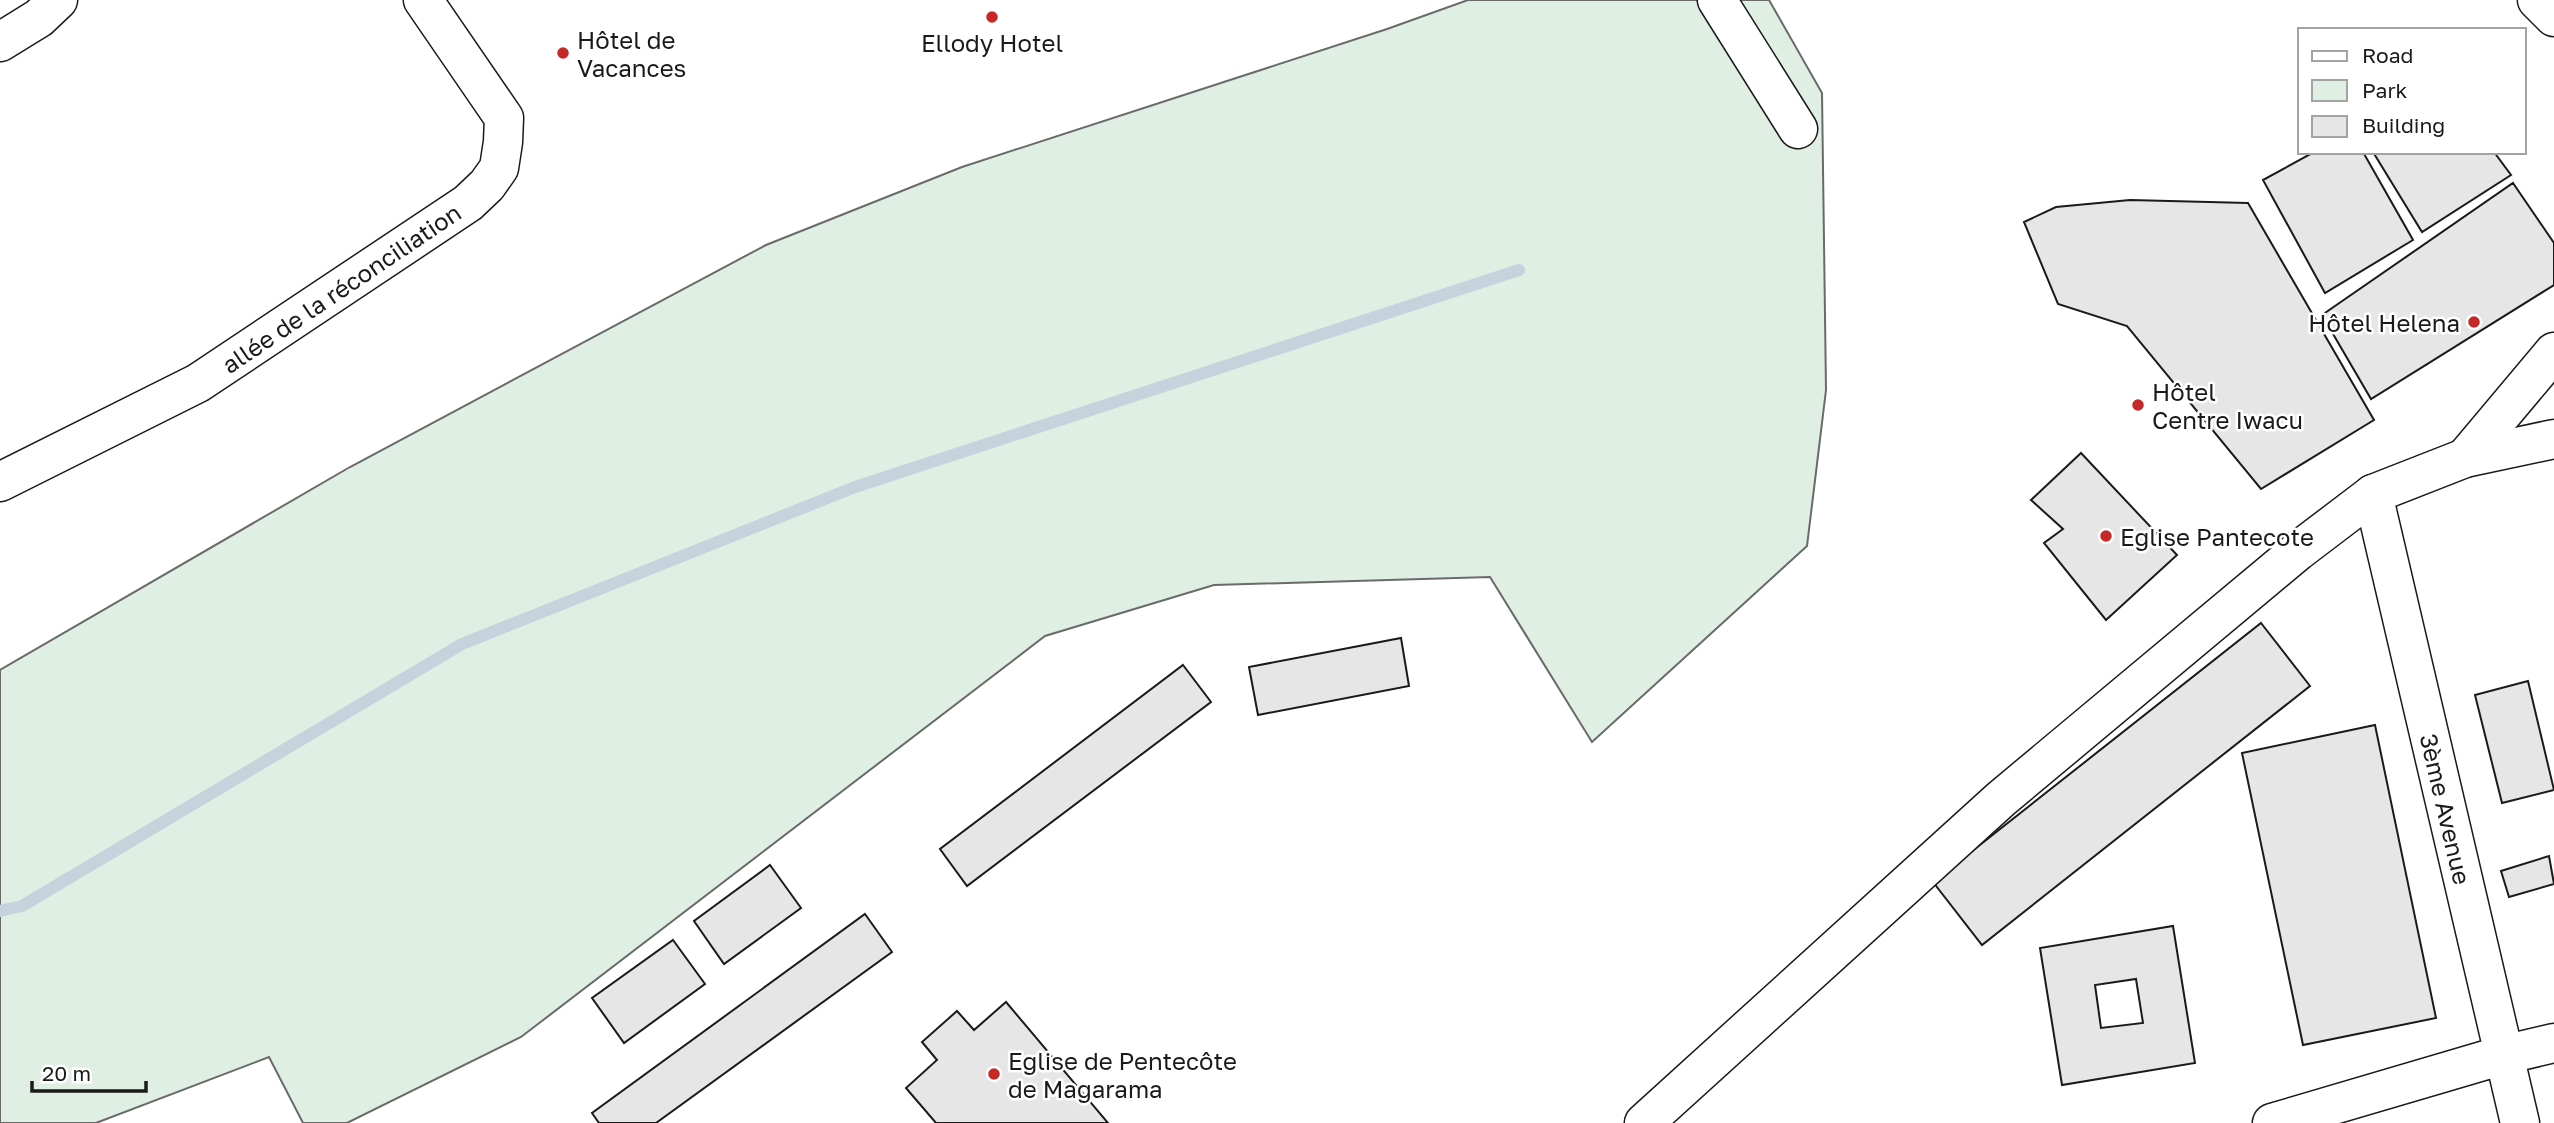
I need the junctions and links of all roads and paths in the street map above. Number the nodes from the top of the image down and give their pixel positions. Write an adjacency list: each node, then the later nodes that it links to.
1 (58, 0): 6 (street)
2 (423, 0): 11 (street, allée de la réconciliation)
3 (1717, 0): 7 (street)
4 (2537, 0): 5 (street)
5 (2554, 17)
6 (0, 42)
7 (1798, 129)
8 (2554, 352): 10 (street)
9 (2554, 439): 10 (street)
10 (2465, 458): 12 (street)
11 (0, 482)
12 (2373, 494): 14 (street, 3ème Avenue); 15 (street)
13 (2554, 1043): 14 (street)
14 (2502, 1055): 16 (street); 17 (street, 3ème Avenue)
15 (1644, 1123)
16 (2272, 1123)
17 (2520, 1123)

